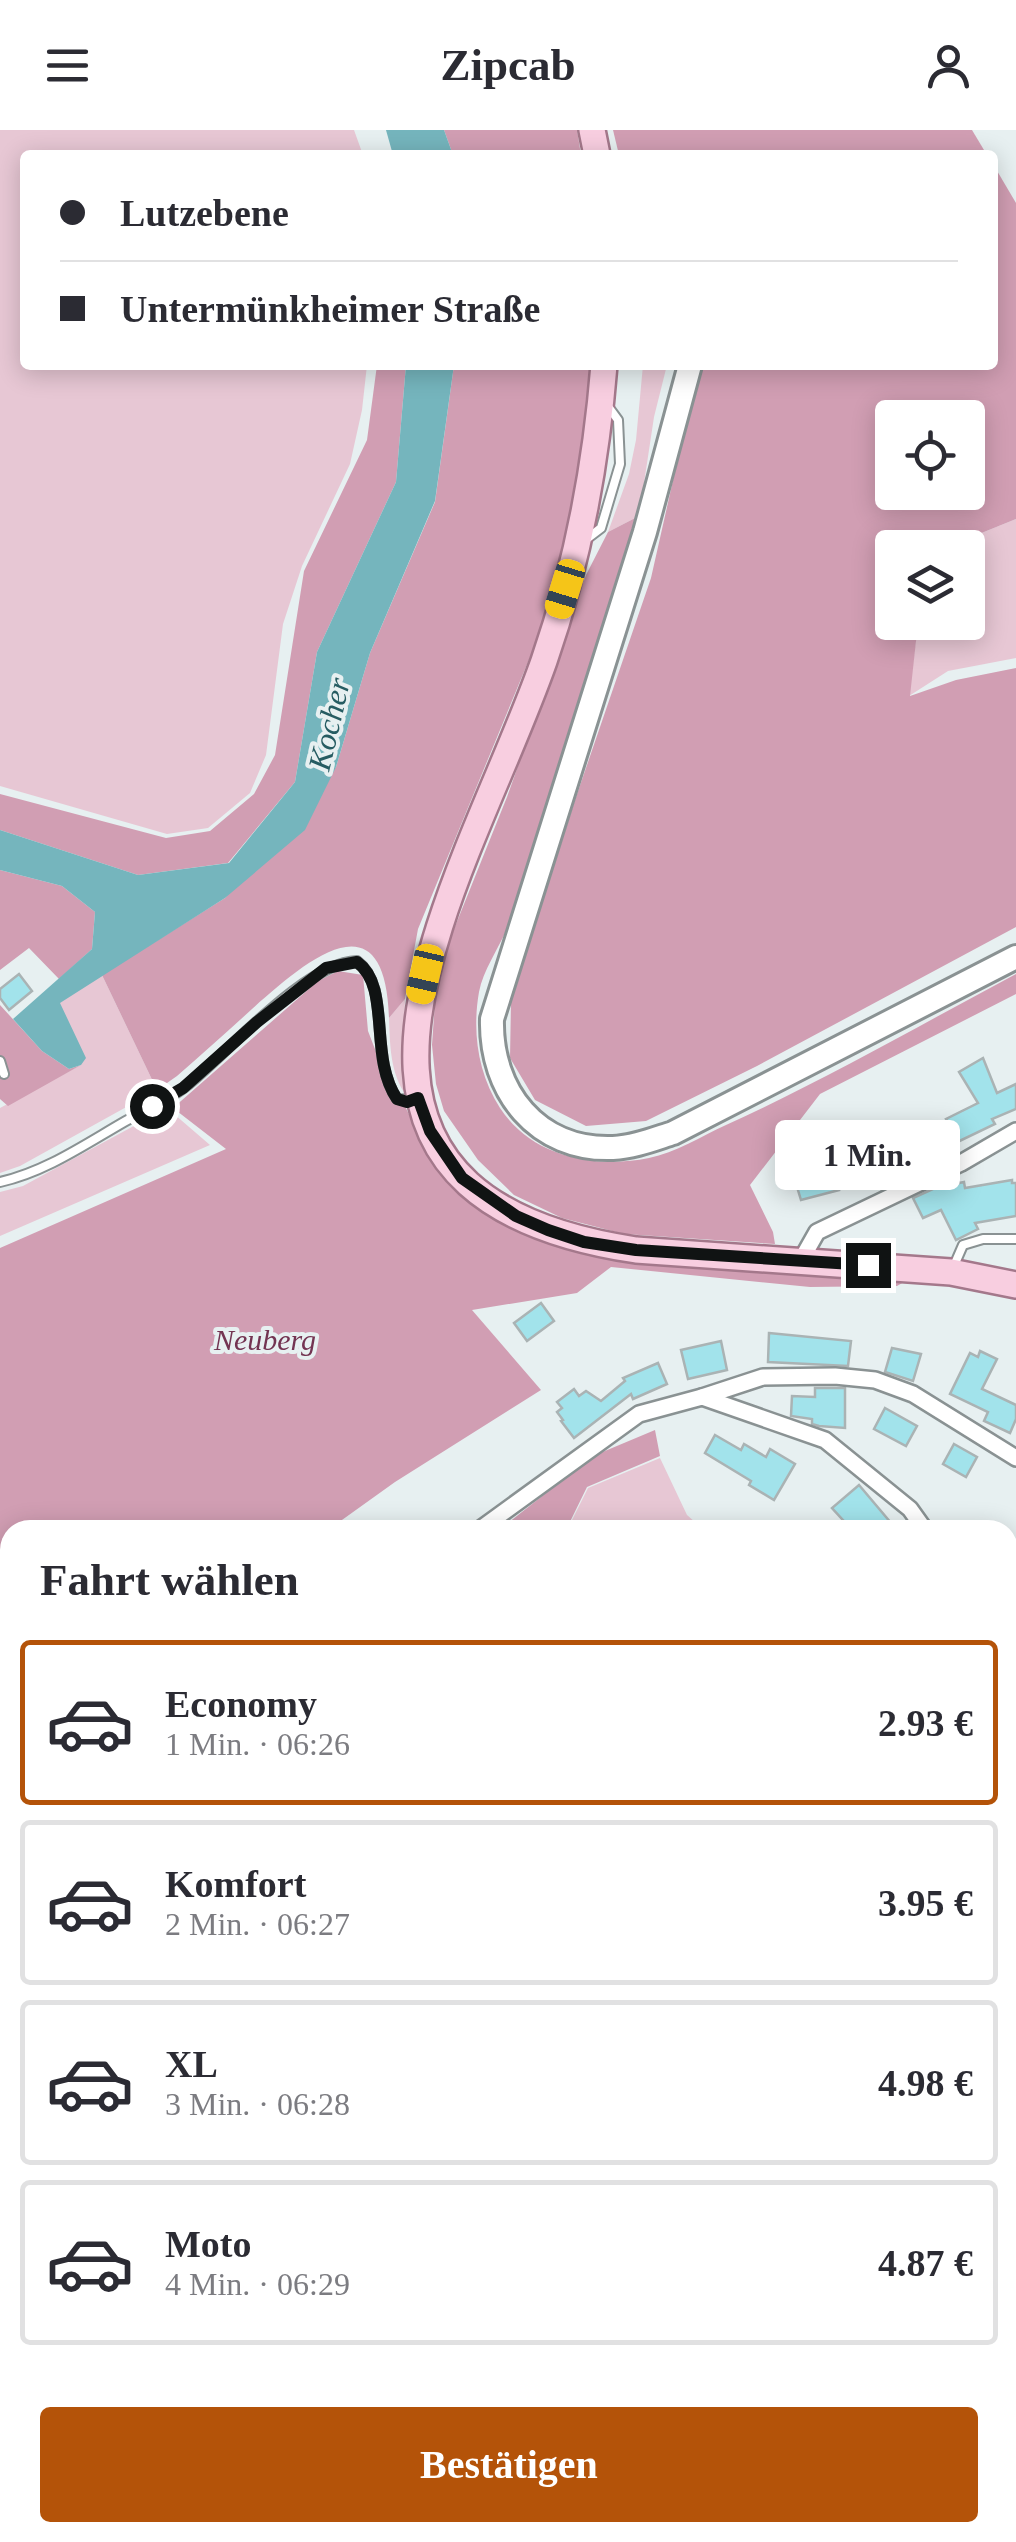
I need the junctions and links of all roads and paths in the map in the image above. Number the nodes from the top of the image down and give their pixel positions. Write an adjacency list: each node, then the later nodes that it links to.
1 (604, 370): 6 (main road)
2 (689, 370): 3 (main road)
3 (1016, 957)
4 (0, 1061): 5 (lane)
5 (4, 1074)
6 (418, 1098): 8 (lane); 10 (main road)
7 (1016, 1131): 10 (street)
8 (0, 1182)
9 (1016, 1239): 11 (lane)
10 (800, 1262): 11 (main road)
11 (952, 1272): 12 (main road)
12 (1016, 1286)
13 (702, 1397): 14 (street); 15 (street); 16 (street)
14 (1016, 1458)
15 (493, 1520)
16 (918, 1520)

